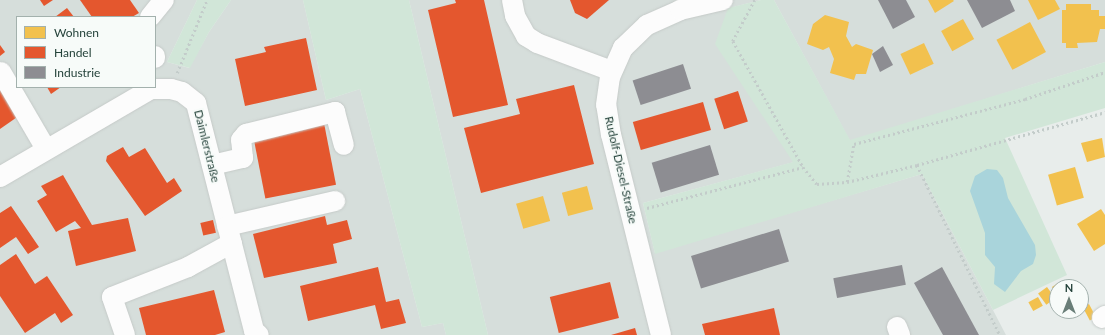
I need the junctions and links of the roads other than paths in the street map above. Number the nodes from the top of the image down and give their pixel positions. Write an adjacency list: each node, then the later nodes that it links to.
1 (164, 0): 4 (street)
2 (512, 0): 5 (street)
3 (723, 0): 5 (street, Rudolf-Diesel-Straße)
4 (151, 16)
5 (612, 71): 16 (street, Rudolf-Diesel-Straße)
6 (1, 72): 9 (street)
7 (151, 88): 9 (street, Daimlerstraße); 10 (street, Daimlerstraße)
8 (344, 146): 10 (street)
9 (46, 149): 11 (street, Daimlerstraße)
10 (212, 165): 13 (street, Daimlerstraße)
11 (0, 177)
12 (335, 201): 13 (street)
13 (230, 235): 14 (street); 15 (street, Daimlerstraße)
14 (125, 335)
15 (259, 335)
16 (661, 335)

